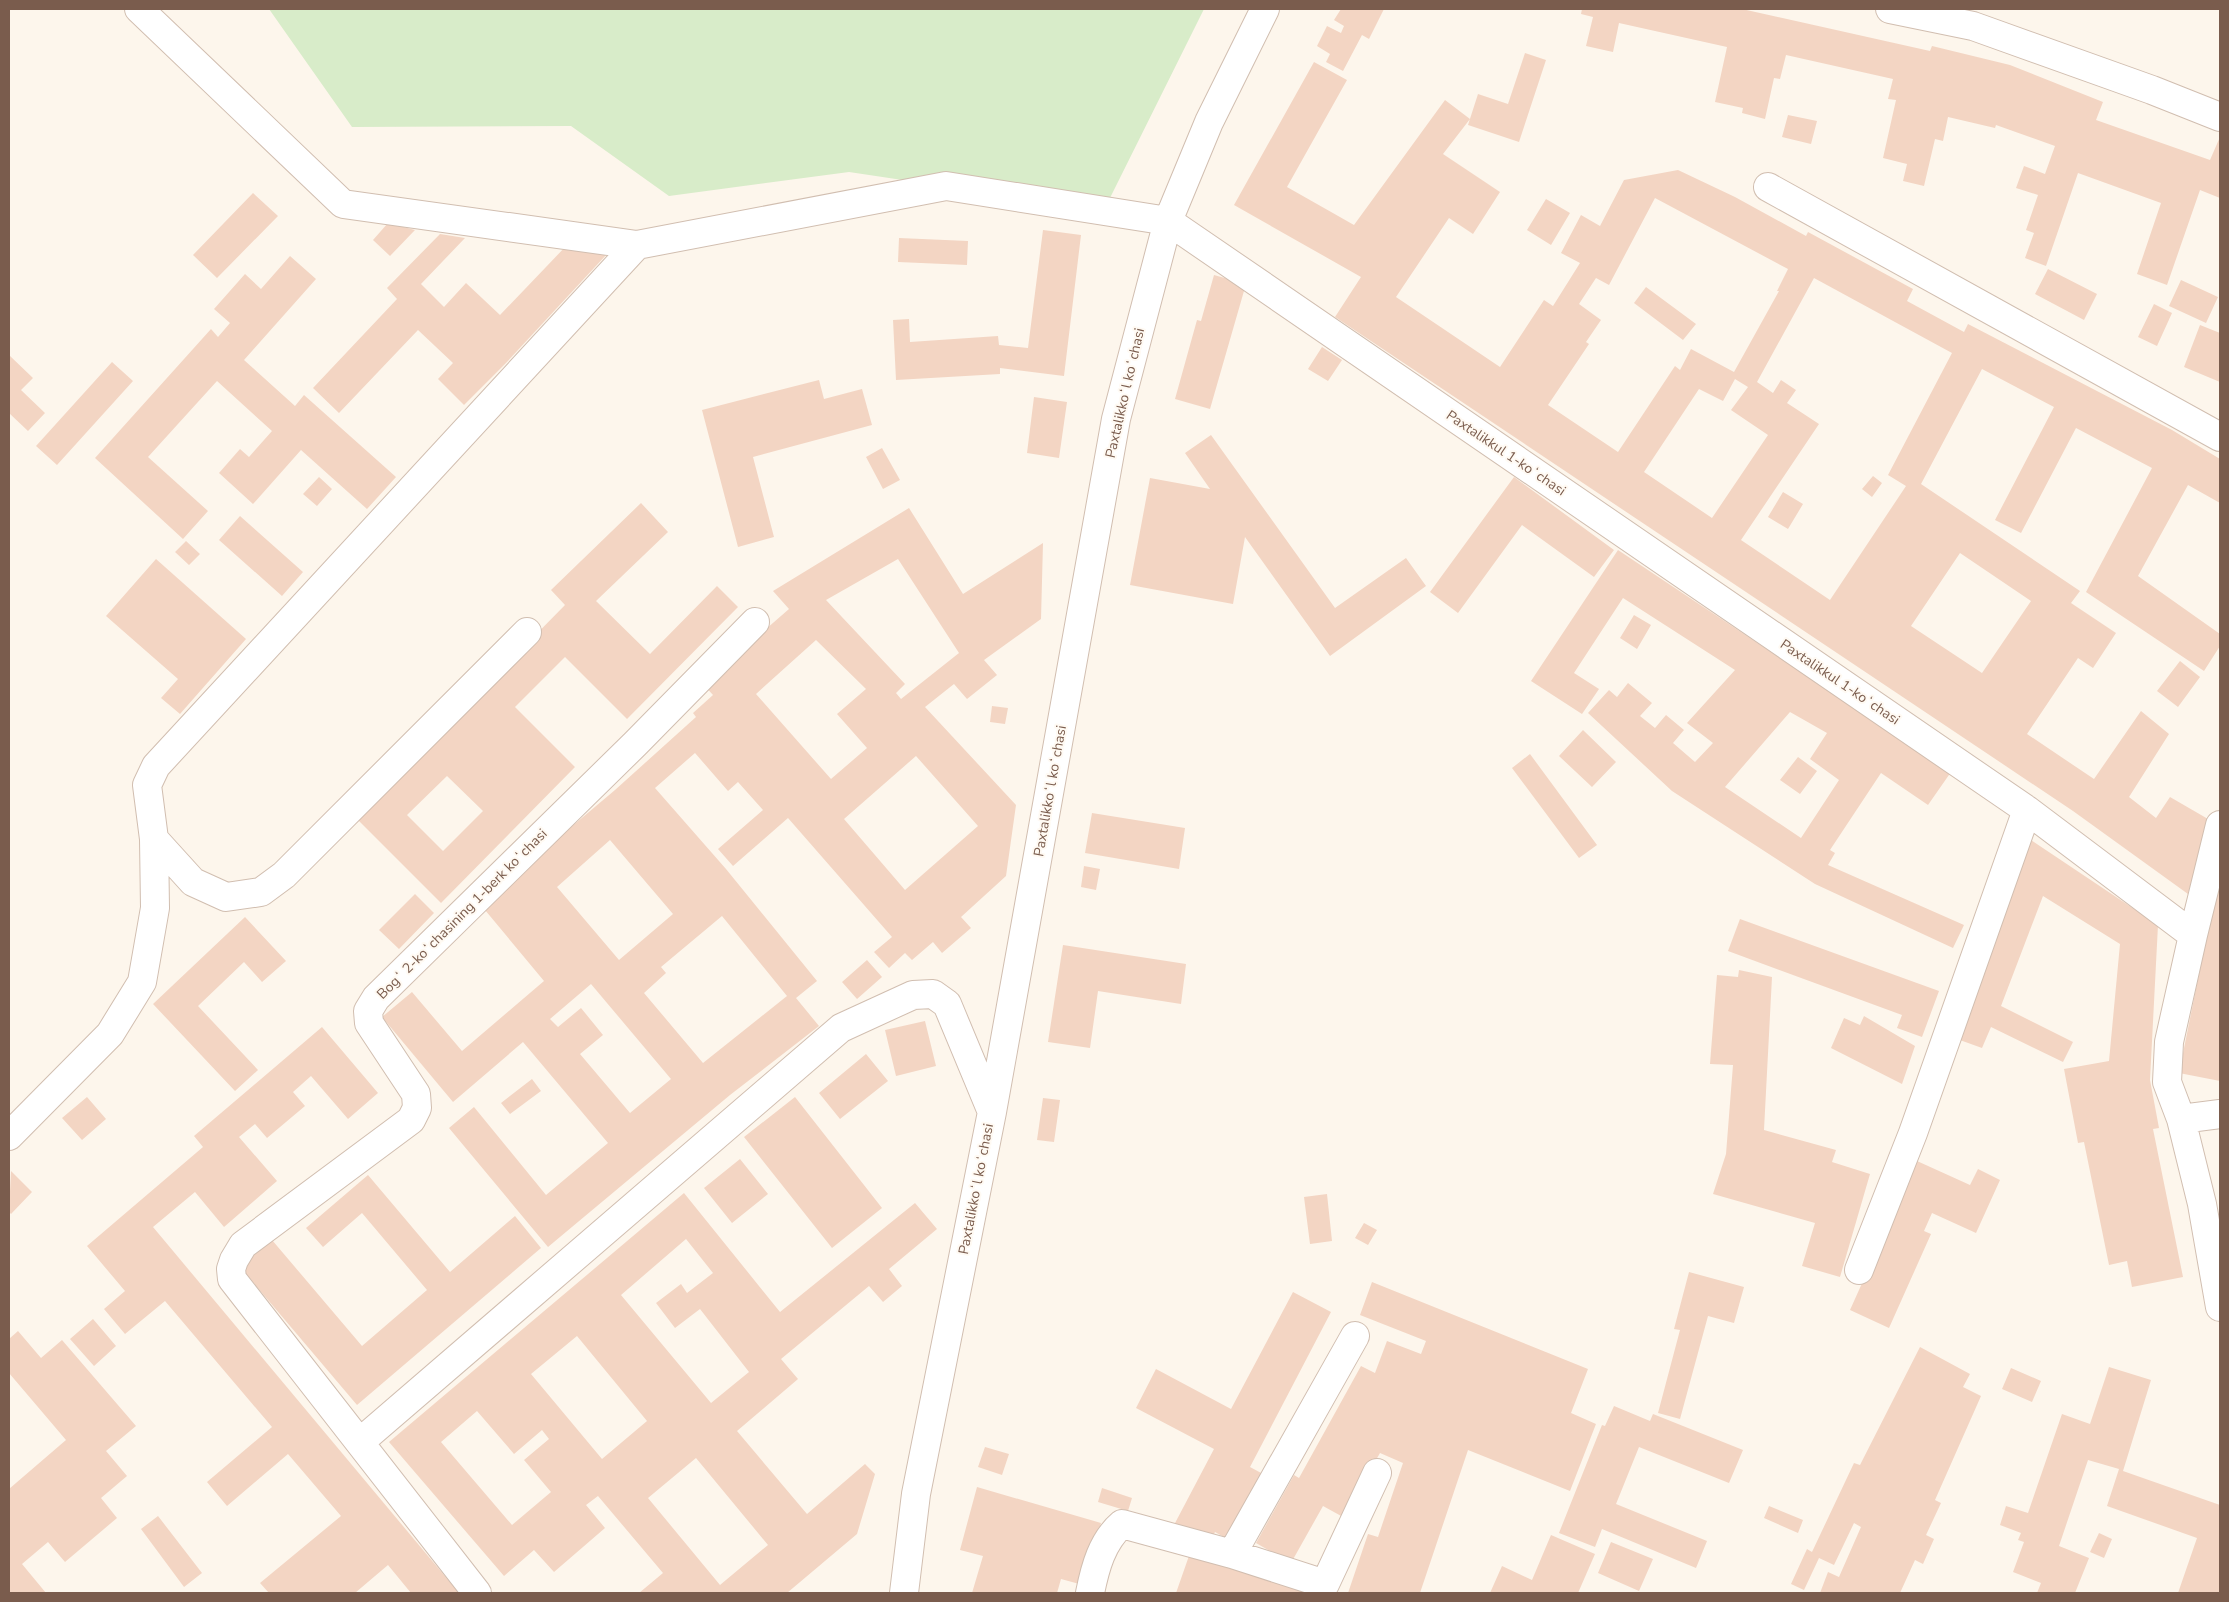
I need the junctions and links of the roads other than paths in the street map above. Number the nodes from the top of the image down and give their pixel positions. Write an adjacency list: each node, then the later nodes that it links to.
1 (139, 9): 7 (street)
2 (1265, 9): 6 (street, Paxtalikkoʻl koʻchasi)
3 (1890, 9): 4 (street)
4 (2220, 117)
5 (1768, 187): 8 (street)
6 (1168, 221): 7 (street); 11 (street, Paxtalikkul 1-koʻchasi); 15 (street, Paxtalikkoʻl koʻchasi)
7 (637, 246): 13 (street)
8 (2220, 437)
9 (755, 622): 22 (street, Bogʻ 2-koʻchasining 1-berk koʻchasi)
10 (527, 632): 13 (street)
11 (2027, 810): 14 (street, Paxtalikkul 1-koʻchasi); 19 (street)
12 (2220, 825): 14 (street)
13 (154, 839): 18 (street)
14 (2193, 934): 17 (street)
15 (992, 1112): 22 (street); 26 (street, Paxtalikkoʻl koʻchasi)
16 (2220, 1114): 17 (street)
17 (2181, 1119): 20 (street)
18 (9, 1136)
19 (1859, 1270)
20 (2220, 1307)
21 (1355, 1336): 24 (street)
22 (360, 1442): 25 (street, Bogʻ 2-koʻchasining 1-berk koʻchasi)
23 (1377, 1473): 24 (street)
24 (1232, 1554): 27 (street)
25 (478, 1593)
26 (904, 1593)
27 (1090, 1593)

